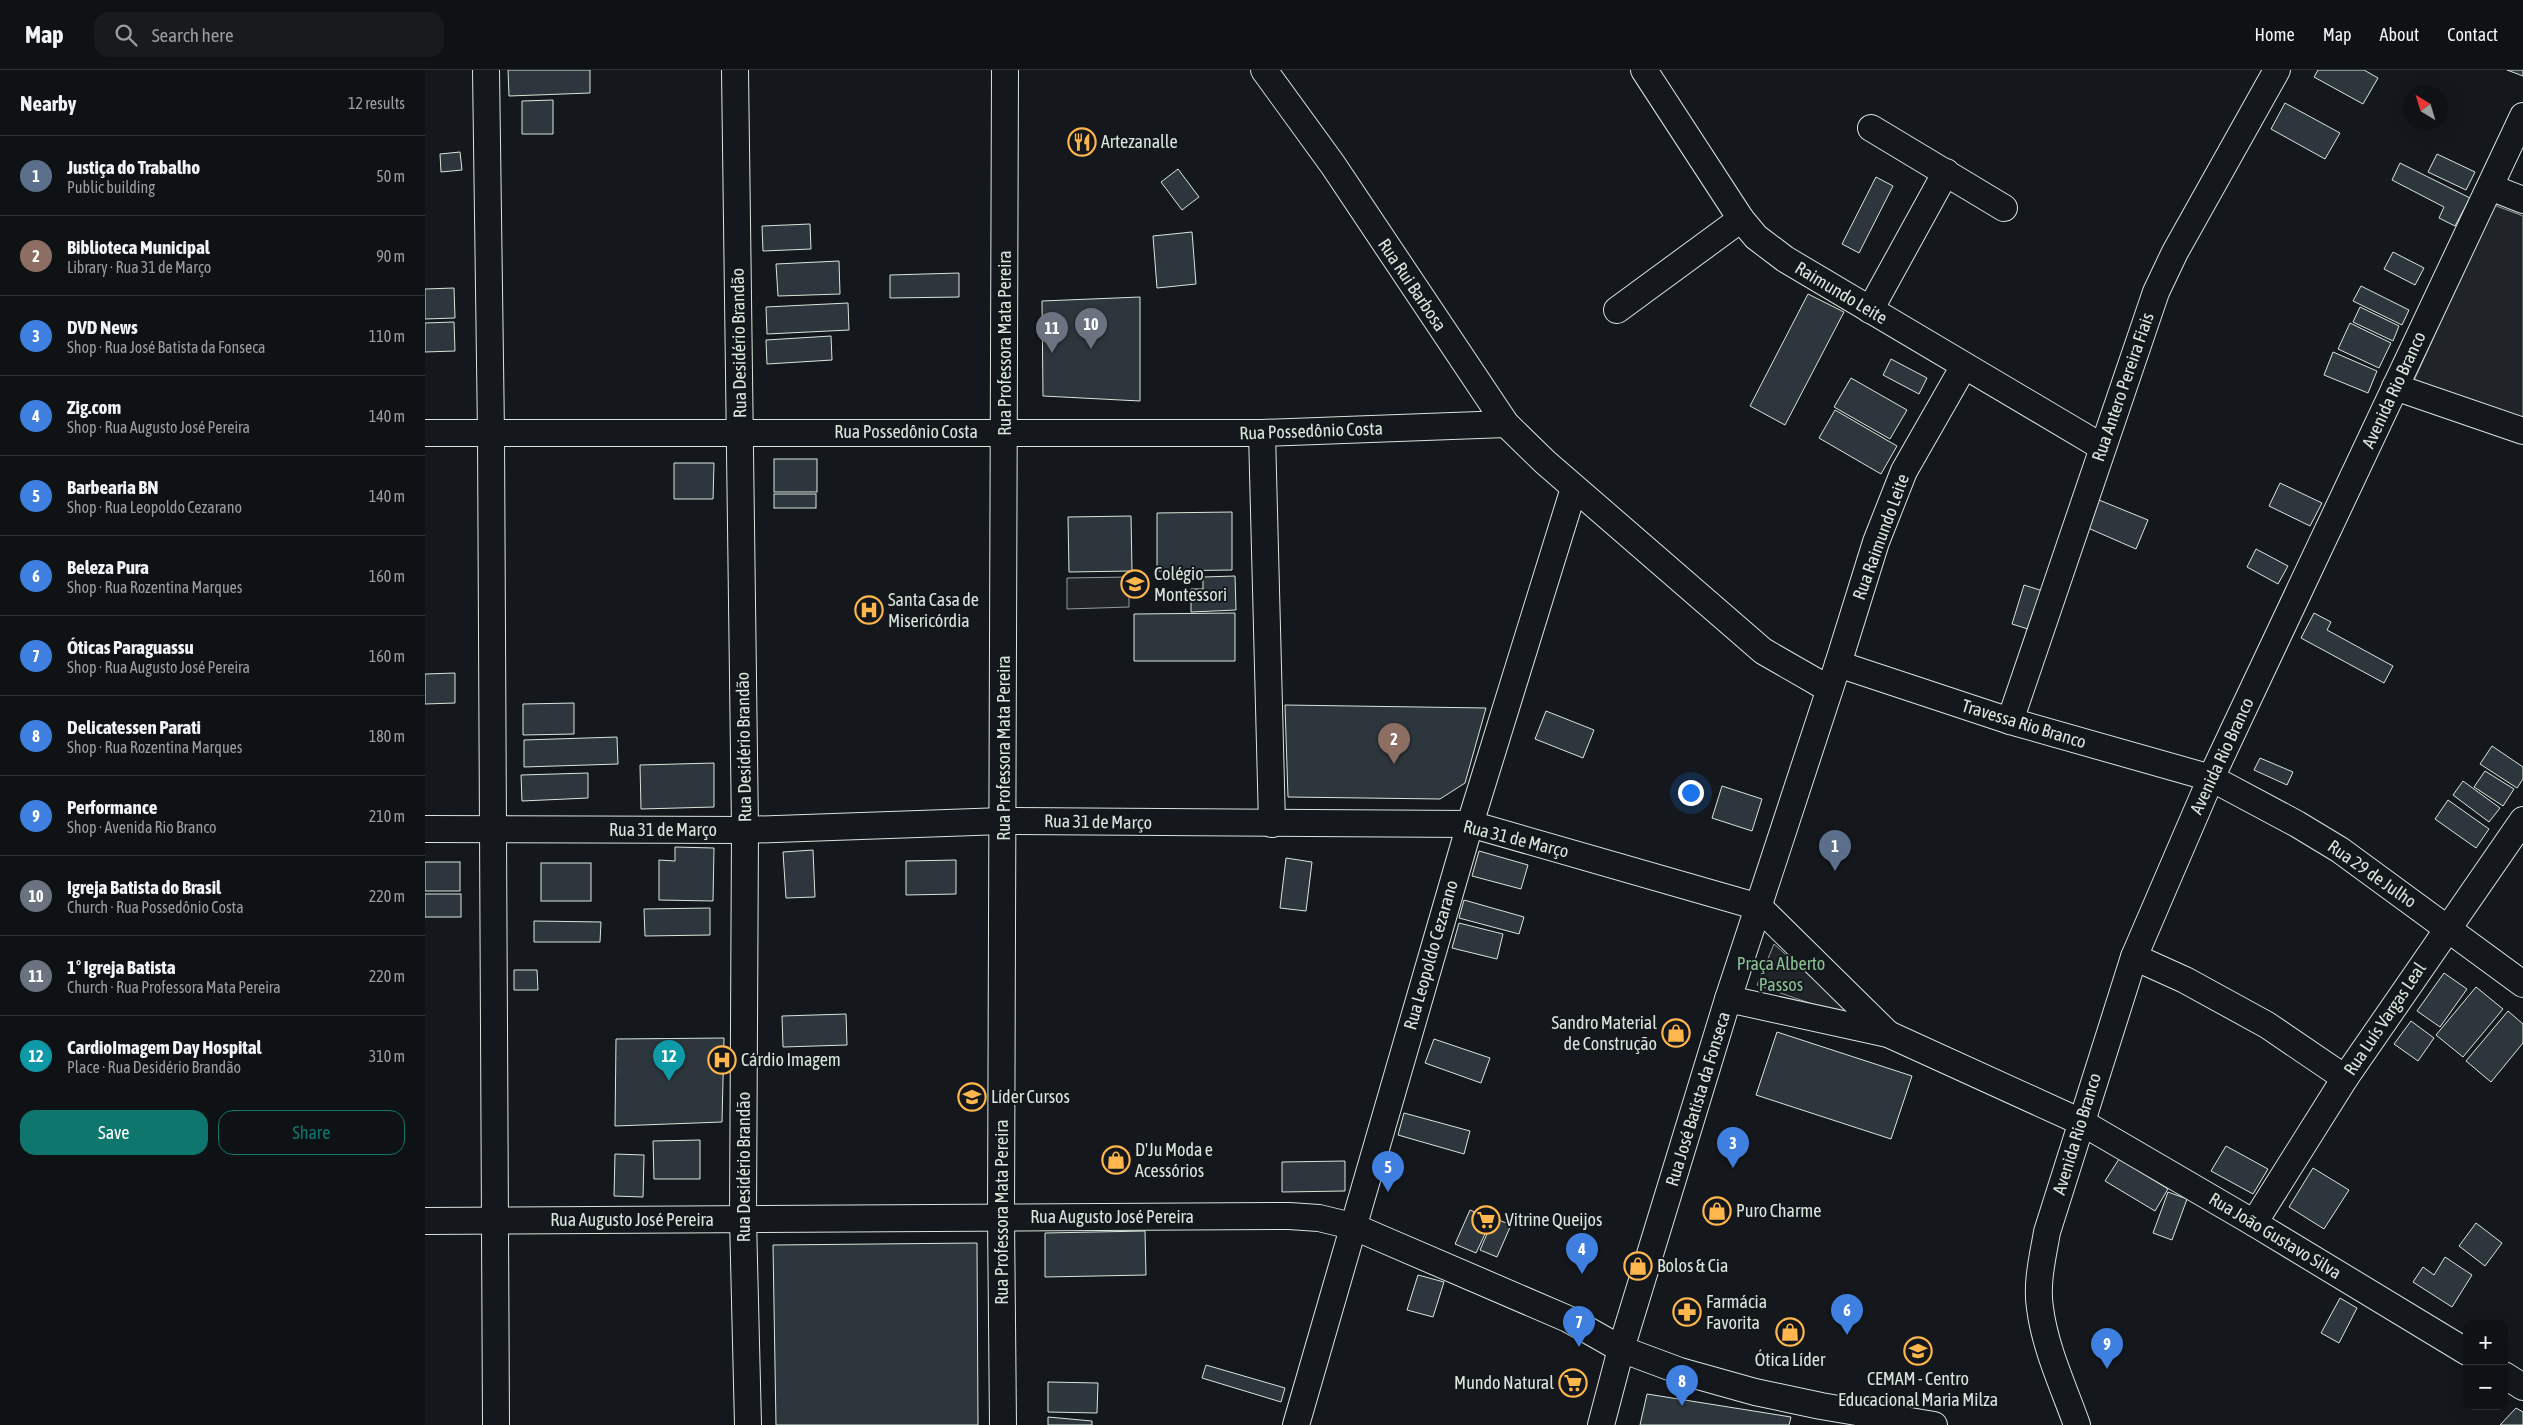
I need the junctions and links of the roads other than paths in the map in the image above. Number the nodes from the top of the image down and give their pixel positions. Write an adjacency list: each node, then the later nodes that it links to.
1 (486, 70): 24 (street)
2 (735, 70): 20 (street, Rua Desidério Brandão)
3 (1005, 70): 21 (street, Rua Professora Mata Pereira)
4 (1263, 70): 18 (street, Rua Rui Barbosa)
5 (1644, 70): 13 (street, Raimundo Leite)
6 (2277, 70): 25 (street, Rua Antero Pereira Fiais)
7 (2523, 116): 10 (street, Avenida Rio Branco)
8 (1871, 128): 9 (street)
9 (1946, 172): 12 (street); 15 (street)
10 (2490, 187): 11 (street); 17 (street, Avenida Rio Branco)
11 (2523, 200)
12 (2004, 208)
13 (1741, 219): 14 (street); 15 (street, Raimundo Leite)
14 (1617, 310)
15 (1870, 310): 16 (street, Raimundo Leite)
16 (1964, 366): 25 (street, Raimundo Leite); 27 (street, Rua Raimundo Leite)
17 (2395, 387): 19 (street); 30 (street, Avenida Rio Branco)
18 (1506, 424): 23 (street, Rua Possedônio Costa); 26 (street, Rua Rui Barbosa)
19 (2523, 431)
20 (740, 432): 21 (street, Rua Possedônio Costa); 24 (street, Rua Possedônio Costa); 37 (street, Rua Desidério Brandão)
21 (1005, 432): 23 (street, Rua Possedônio Costa); 32 (street, Rua Professora Mata Pereira)
22 (425, 433): 24 (street, Rua Possedônio Costa)
23 (1262, 433): 33 (street)
24 (491, 434): 36 (street)
25 (2102, 447): 29 (street, Rua Antero Pereira Fiais)
26 (1574, 488): 28 (street, Rua Rui Barbosa); 34 (street, Rua Leopoldo Cezarano)
27 (1838, 664): 28 (street, Rua Raimundo Leite); 29 (street, Travessa Rio Branco)
28 (1829, 689): 38 (street, Rua José Batista da Fonseca)
29 (2010, 721): 30 (street, Travessa Rio Branco)
30 (2211, 778): 39 (street, Rua 29 de Julho); 40 (street, Avenida Rio Branco)
31 (2523, 820): 39 (street, Rua Luís Vargas Leal)
32 (1003, 821): 33 (street, Rua 31 de Março); 37 (street, Rua 31 de Março); 46 (street, Rua Professora Mata Pereira)
33 (1273, 824): 34 (street, Rua 31 de Março)
34 (1470, 824): 38 (street, Rua 31 de Março); 51 (street, Rua Leopoldo Cezarano)
35 (425, 829): 36 (street, Rua 31 de Março)
36 (492, 829): 37 (street, Rua 31 de Março); 48 (street)
37 (745, 830): 47 (street, Rua Desidério Brandão)
38 (1759, 907): 42 (street, Rua José Batista da Fonseca); 43 (street)
39 (2448, 927): 41 (street, Rua 29 de Julho); 44 (street, Rua Luís Vargas Leal)
40 (2134, 956): 44 (street); 45 (street, Avenida Rio Branco)
41 (2523, 984)
42 (1728, 999): 43 (street); 52 (street, Rua José Batista da Fonseca)
43 (1888, 1034): 45 (street)
44 (2345, 1078): 50 (street, Rua Luís Vargas Leal)
45 (2081, 1122): 50 (street, Rua João Gustavo Silva); 62 (street, Avenida Rio Branco)
46 (1001, 1217): 47 (street, Rua Augusto José Pereira); 51 (street, Rua Augusto José Pereira); 58 (street, Rua Professora Mata Pereira)
47 (743, 1219): 48 (street, Rua Augusto José Pereira); 57 (street, Rua Desidério Brandão)
48 (495, 1220): 49 (street, Rua Augusto José Pereira); 56 (street)
49 (425, 1221)
50 (2254, 1223): 53 (street, Rua João Gustavo Silva)
51 (1353, 1226): 52 (street, Rua Augusto José Pereira); 59 (street, Rua Leopoldo Cezarano)
52 (1621, 1349): 60 (street, Rua José Batista da Fonseca); 61 (street, Rua Augusto José Pereira)
53 (2463, 1350)
54 (2508, 1378): 55 (street)
55 (2523, 1387)
56 (496, 1425)
57 (748, 1425)
58 (1003, 1425)
59 (1296, 1425)
60 (1601, 1425)
61 (1935, 1425)
62 (2077, 1425)

